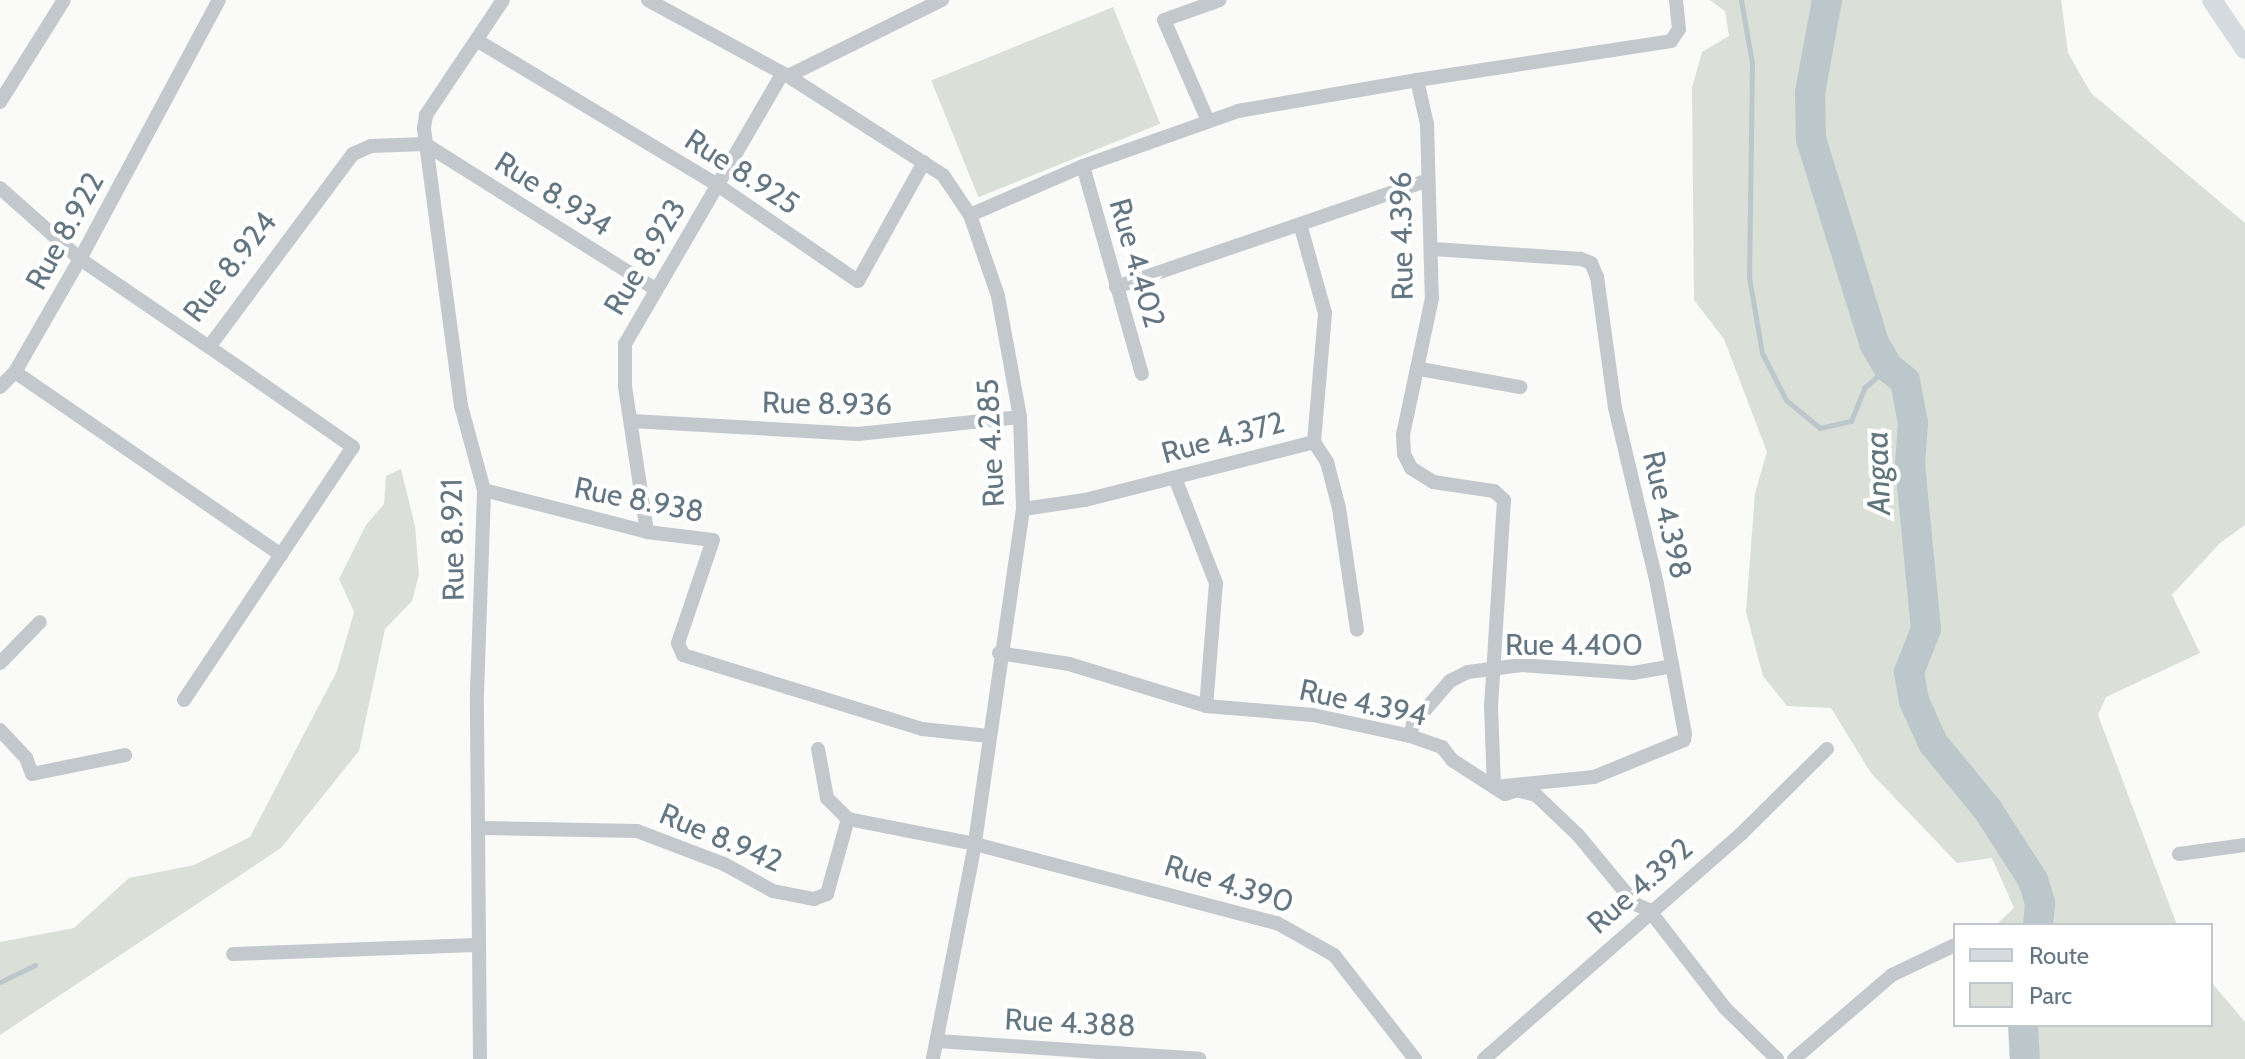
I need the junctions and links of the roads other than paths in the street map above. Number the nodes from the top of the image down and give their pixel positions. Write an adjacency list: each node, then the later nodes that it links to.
1 (64, 0): 13 (street)
2 (219, 0): 24 (street, Rue 8.922)
3 (503, 0): 9 (street, Rue 8.921)
4 (648, 0): 11 (street, Rue 4.285)
5 (942, 0): 11 (street)
6 (1220, 0): 14 (street)
7 (1676, 0): 12 (street)
8 (2212, 0): 10 (main road)
9 (478, 41): 15 (street, Rue 8.921); 19 (street, Rue 8.925)
10 (2245, 49)
11 (785, 75): 16 (street, Rue 4.285); 19 (street, Rue 8.923)
12 (1417, 80): 14 (street); 18 (street, Rue 4.396)
13 (0, 101)
14 (1208, 121): 17 (street)
15 (425, 144): 26 (street, Rue 8.934); 27 (street, Rue 8.924); 37 (street, Rue 8.921)
16 (924, 162): 19 (street, Rue 8.925); 21 (street, Rue 4.285)
17 (1083, 166): 21 (street); 25 (street, Rue 4.402)
18 (1428, 180): 22 (street); 23 (street, Rue 4.396)
19 (719, 186): 26 (street, Rue 8.923)
20 (0, 188): 24 (street, Rue 8.924)
21 (970, 215): 33 (street, Rue 4.285)
22 (1300, 224): 25 (street); 35 (street, Rue 4.372)
23 (1433, 249): 28 (street, Rue 4.396); 45 (street, Rue 4.398)
24 (80, 259): 27 (street, Rue 8.924); 29 (street, Rue 8.922)
25 (1116, 287): 30 (street, Rue 4.402)
26 (654, 288): 34 (street, Rue 8.923)
27 (209, 347): 40 (street)
28 (1420, 369): 32 (street); 46 (street, Rue 4.396)
29 (15, 372): 31 (street, Rue 8.922); 40 (street)
30 (1142, 374)
31 (0, 387)
32 (1520, 387)
33 (1020, 417): 34 (street, Rue 8.936); 38 (street, Rue 4.285)
34 (632, 421): 39 (street, Rue 8.923)
35 (1314, 442): 36 (street, Rue 4.372); 42 (street)
36 (1175, 478): 38 (street, Rue 4.372); 48 (street)
37 (484, 490): 39 (street, Rue 8.938); 57 (street, Rue 8.921)
38 (1023, 509): 43 (street, Rue 4.285)
39 (647, 532): 50 (street, Rue 8.938)
40 (281, 555): 47 (street)
41 (40, 622): 44 (street)
42 (1357, 630)
43 (999, 653): 48 (street, Rue 4.394); 50 (street, Rue 4.285)
44 (0, 663)
45 (1672, 666): 46 (street, Rue 4.400); 55 (street, Rue 4.398)
46 (1494, 671): 51 (street, Rue 4.400); 55 (street, Rue 4.396)
47 (184, 700)
48 (1206, 706): 51 (street, Rue 4.394)
49 (0, 730): 54 (street)
50 (989, 736): 58 (street, Rue 4.285)
51 (1410, 736): 55 (street, Rue 4.394)
52 (818, 749): 56 (street)
53 (1827, 749): 61 (street, Rue 4.392)
54 (125, 755)
55 (1494, 787): 61 (street, Rue 4.394)
56 (848, 819): 57 (street, Rue 8.942); 58 (street)
57 (482, 828): 62 (street, Rue 8.921)
58 (975, 844): 65 (street, Rue 4.285); 69 (street, Rue 4.390)
59 (2245, 845): 60 (street)
60 (2179, 854)
61 (1649, 910): 70 (street, Rue 4.392); 71 (street, Rue 4.394)
62 (476, 945): 64 (street); 66 (street, Rue 8.921)
63 (1953, 946): 72 (street)
64 (233, 954)
65 (938, 1041): 67 (street, Rue 4.285); 68 (street, Rue 4.388)
66 (480, 1059)
67 (933, 1059)
68 (1199, 1059)
69 (1415, 1059)
70 (1484, 1059)
71 (1777, 1059)
72 (1794, 1059)

